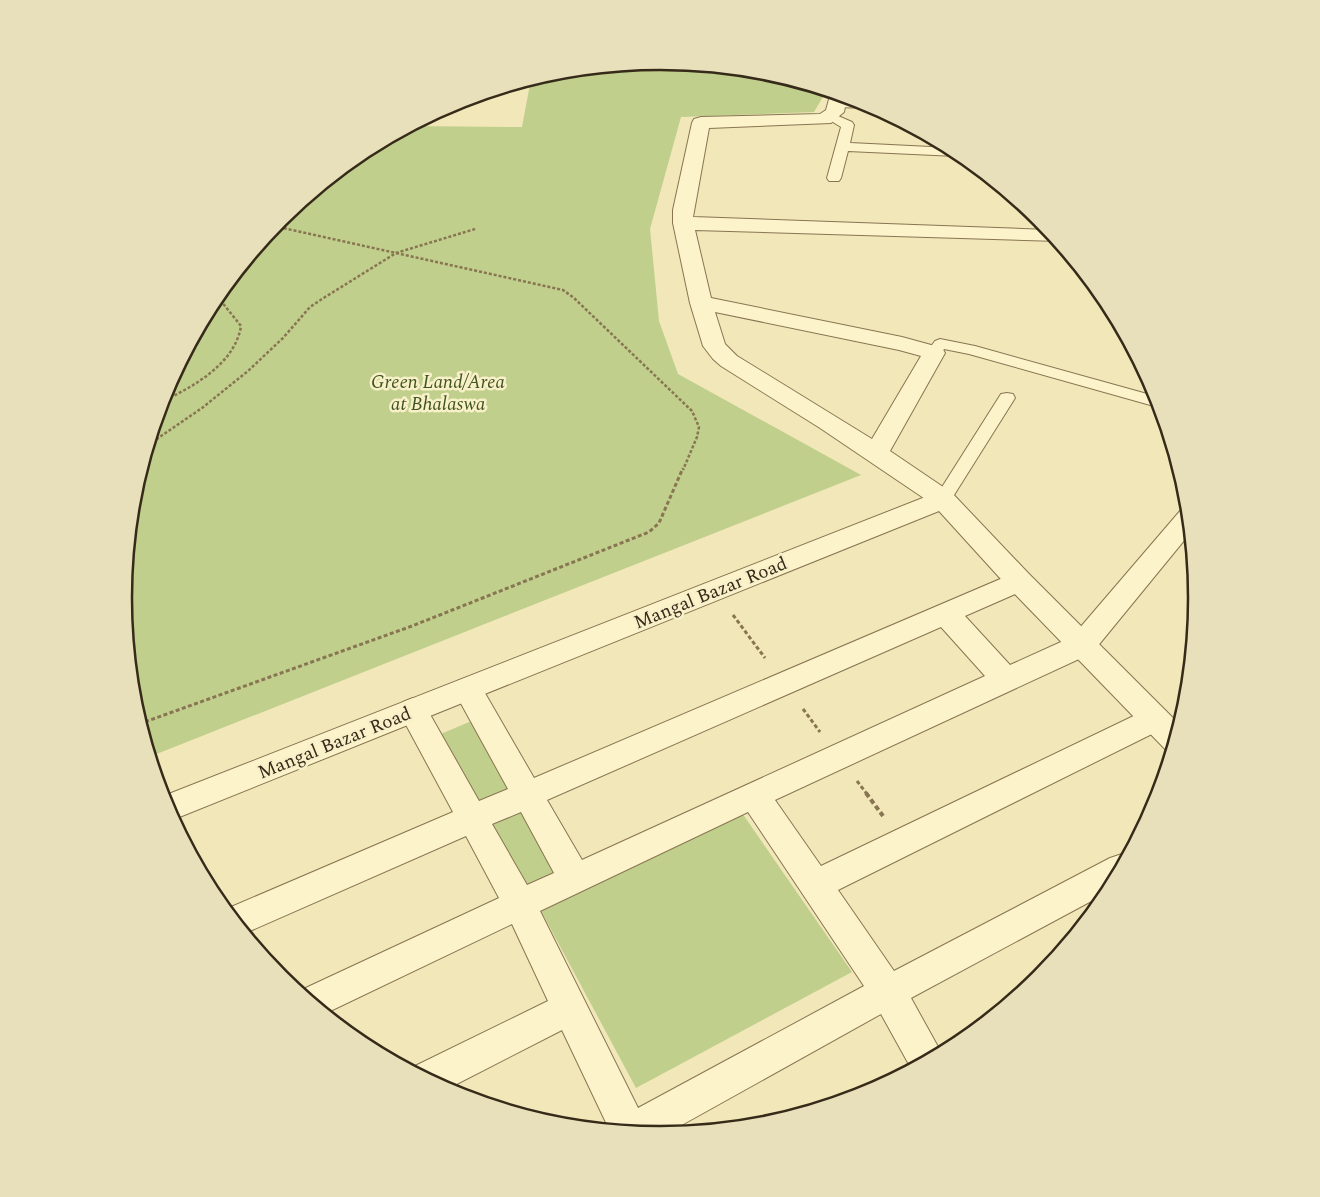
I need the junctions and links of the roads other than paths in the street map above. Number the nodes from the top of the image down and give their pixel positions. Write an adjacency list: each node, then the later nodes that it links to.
1 (834, 105): 2 (lane); 3 (lane); 6 (street)
2 (850, 105)
3 (842, 147): 4 (lane); 5 (lane)
4 (941, 151)
5 (834, 178)
6 (683, 223): 7 (street); 8 (street)
7 (1044, 236)
8 (701, 303): 9 (street); 12 (street)
9 (934, 353): 11 (lane); 12 (street)
10 (1007, 398): 13 (lane)
11 (1149, 400)
12 (876, 454): 13 (street)
13 (943, 499): 15 (street); 19 (street, Mangal Bazar Road)
14 (1183, 524): 17 (street)
15 (1019, 581): 16 (street); 17 (street)
16 (945, 613): 18 (street); 22 (street)
17 (1082, 645): 18 (street); 21 (street)
18 (1006, 680): 23 (street)
19 (468, 689): 20 (street, Mangal Bazar Road); 22 (street)
20 (414, 710): 24 (street, Mangal Bazar Road); 25 (street)
21 (1166, 729): 28 (street)
22 (528, 794): 25 (street); 27 (street)
23 (754, 795): 27 (street); 28 (street)
24 (174, 806)
25 (473, 818): 29 (street); 30 (street)
26 (1111, 874): 31 (street)
27 (575, 879): 29 (street)
28 (816, 885): 31 (street)
29 (520, 905): 32 (street); 33 (street)
30 (240, 919)
31 (888, 992): 34 (street); 37 (street)
32 (317, 1000)
33 (570, 1008): 35 (street); 36 (street)
34 (924, 1056)
35 (434, 1076)
36 (627, 1126)
37 (640, 1126)

